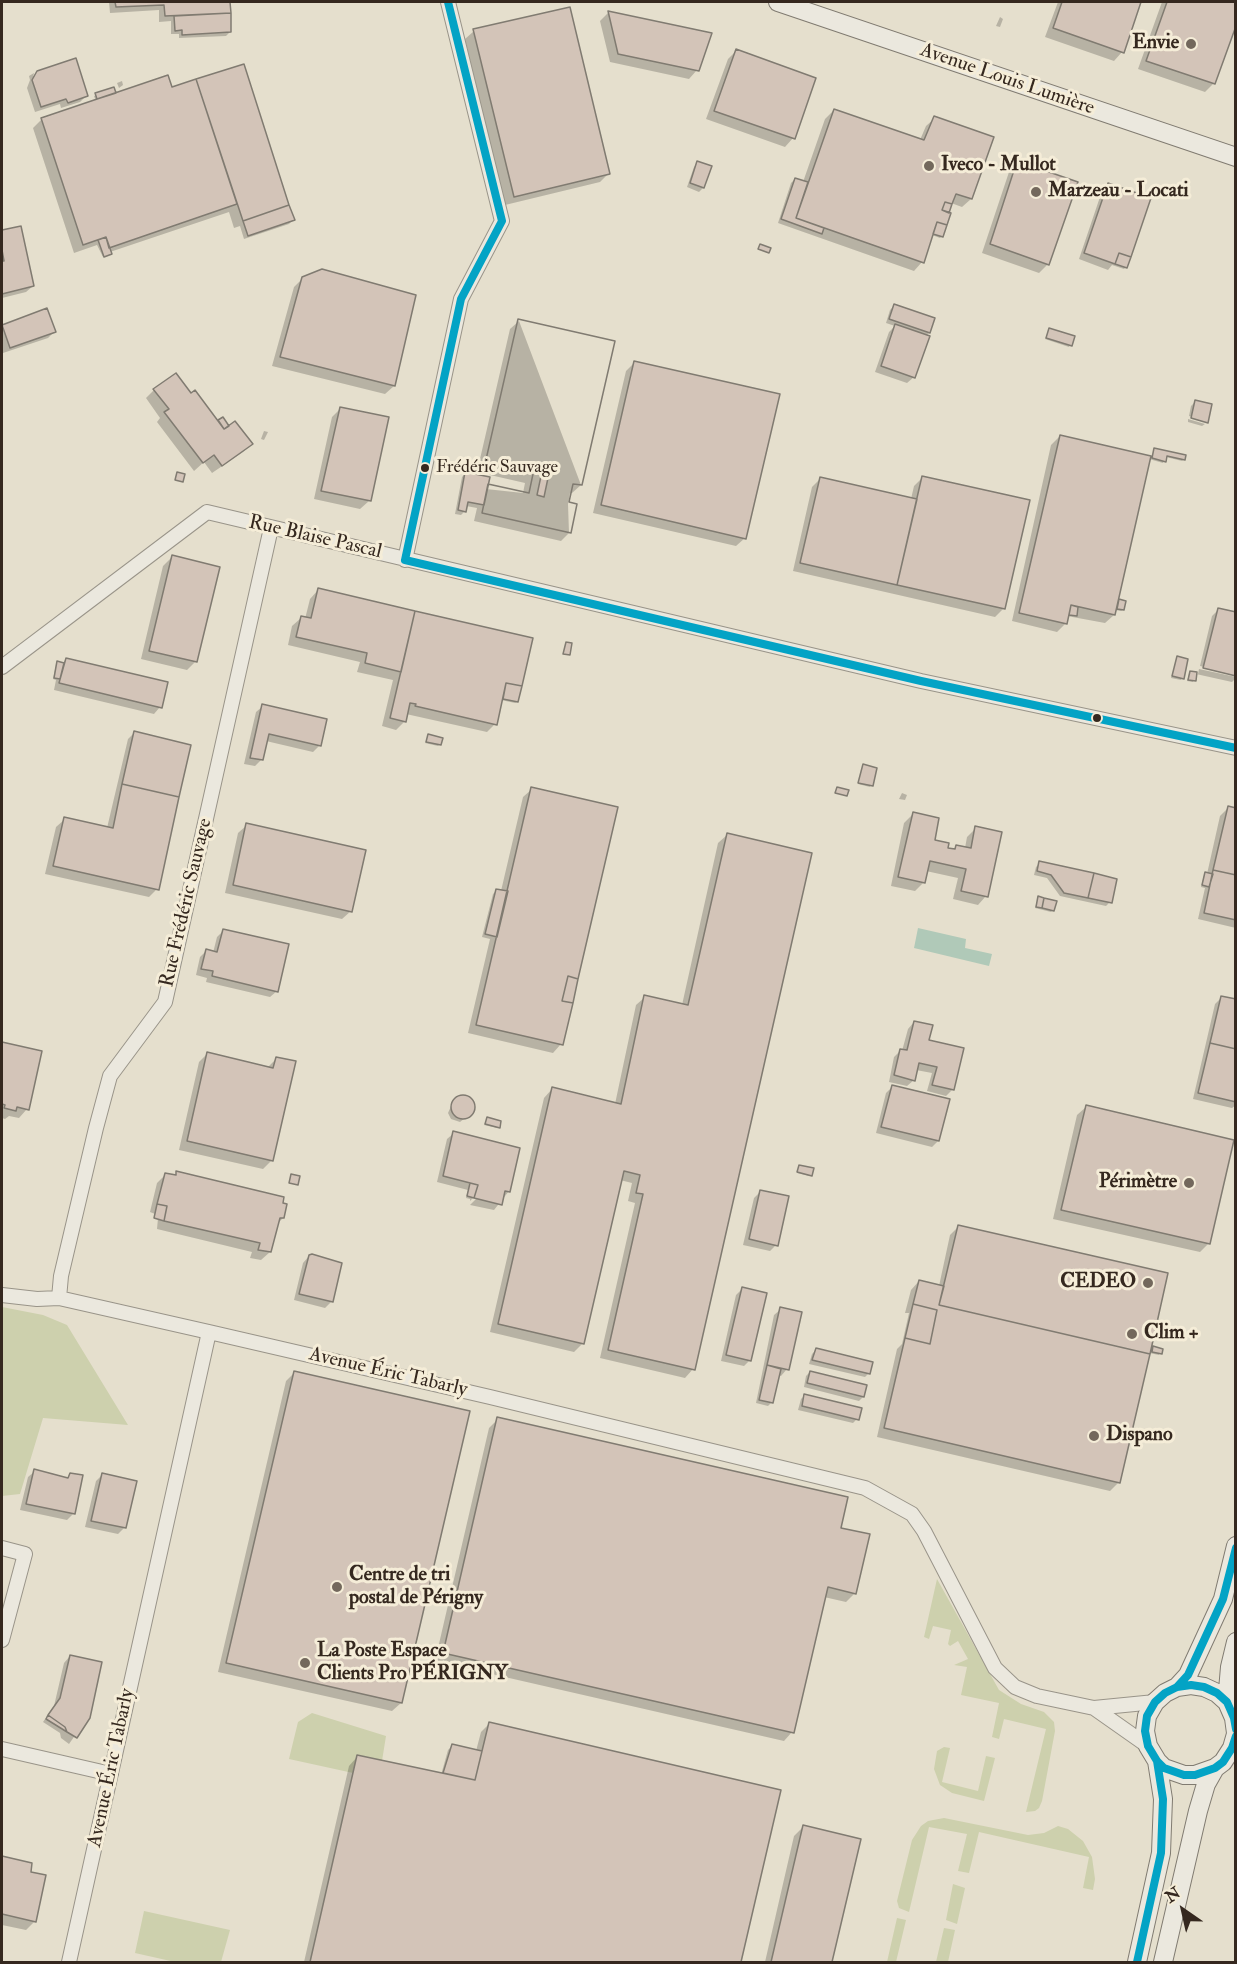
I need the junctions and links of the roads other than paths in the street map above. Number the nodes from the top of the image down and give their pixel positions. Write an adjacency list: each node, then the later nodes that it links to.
1 (448, 2): 5 (street)
2 (778, 2): 3 (main road, Avenue Louis Lumière)
3 (1236, 157)
4 (271, 528): 5 (street, Rue Blaise Pascal); 6 (street, Rue Blaise Pascal); 9 (street, Rue Frédéric Sauvage)
5 (405, 560): 7 (street, Rue Blaise Pascal)
6 (2, 667)
7 (1236, 748)
8 (2, 1295): 9 (street)
9 (59, 1298): 10 (street)
10 (209, 1332): 20 (street, Avenue Éric Tabarly); 25 (street, Avenue Éric Tabarly)
11 (1236, 1546): 17 (main road)
12 (2, 1548): 14 (street)
13 (2, 1584): 14 (street)
14 (16, 1587): 15 (street)
15 (2, 1640)
16 (1236, 1642): 19 (main road)
17 (1177, 1687): 18 (main road); 19 (main road)
18 (1155, 1702): 20 (street, Avenue Éric Tabarly); 23 (main road)
19 (1227, 1702): 21 (main road)
20 (1094, 1708): 23 (street, Avenue Éric Tabarly)
21 (1236, 1733): 24 (main road)
22 (2, 1749): 25 (street)
23 (1152, 1753): 24 (main road); 27 (main road)
24 (1215, 1768): 28 (main road)
25 (111, 1774): 26 (street, Avenue Éric Tabarly)
26 (69, 1962)
27 (1137, 1962)
28 (1163, 1962)

